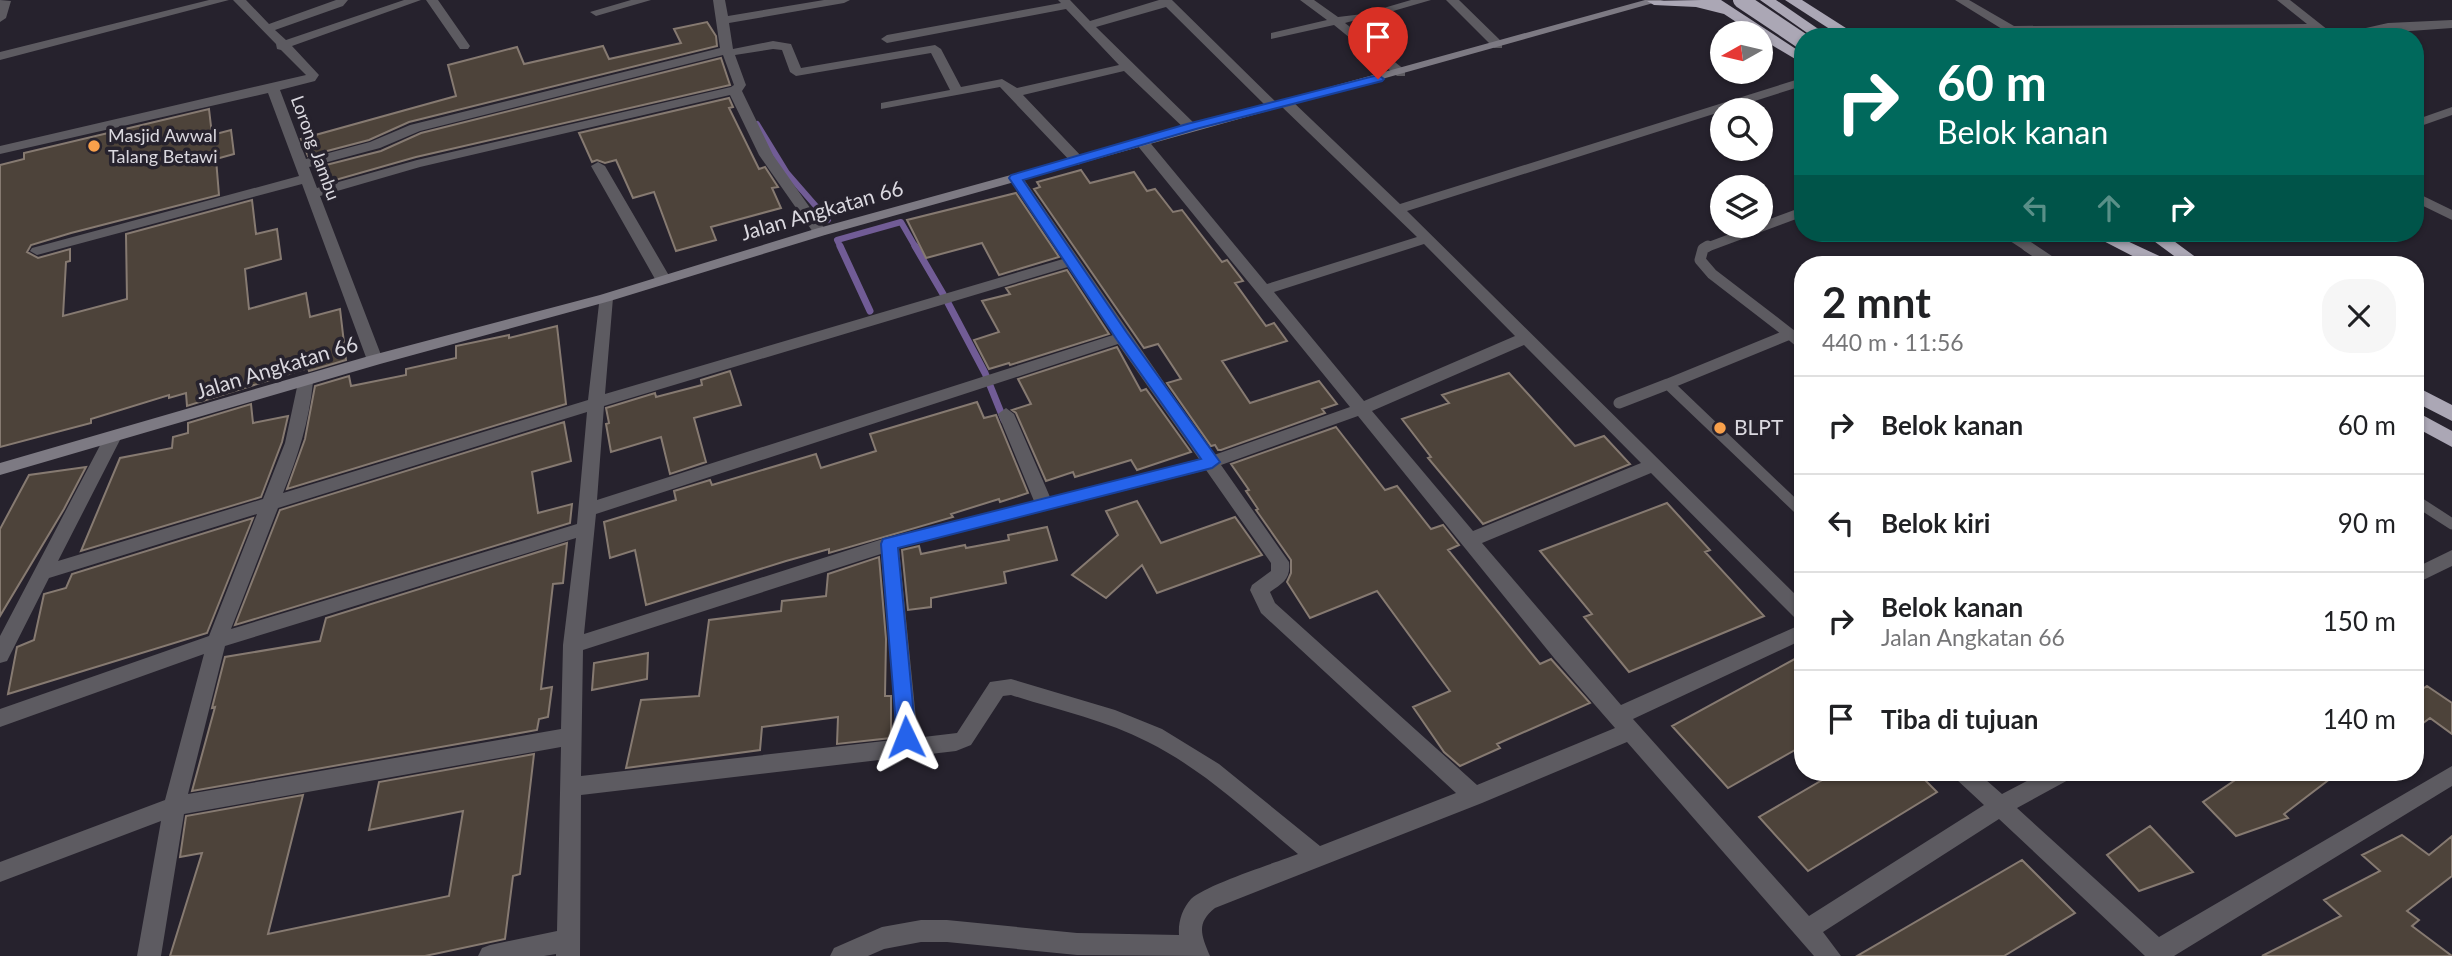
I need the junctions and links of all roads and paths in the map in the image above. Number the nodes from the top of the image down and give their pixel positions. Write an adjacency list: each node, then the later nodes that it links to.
1 (223, 0): 49 (street)
2 (239, 0): 39 (street, Lorong Jambu)
3 (342, 0): 39 (street)
4 (415, 0): 45 (street)
5 (432, 0): 46 (street)
6 (645, 0): 24 (street)
7 (719, 0): 29 (street)
8 (844, 0): 29 (street)
9 (1306, 0): 30 (street)
10 (1425, 0): 25 (street)
11 (1452, 0): 44 (street)
12 (1656, 0): 26 (highway); 44 (street, Jalan Angkatan 66)
13 (1712, 0): 26 (highway)
14 (1743, 0): 31 (highway); 40 (highway, bridge)
15 (1767, 0): 34 (highway)
16 (1773, 0): 23 (highway)
17 (1792, 0): 23 (highway)
18 (1961, 0): 36 (street)
19 (2283, 0): 37 (street)
20 (5, 1): 28 (street)
21 (1166, 1): 33 (street); 57 (street)
22 (1067, 3): 33 (street); 42 (street)
23 (1808, 10): 35 (highway)
24 (596, 12)
25 (1376, 12)
26 (1730, 12): 31 (highway)
27 (1359, 16): 30 (street)
28 (0, 18)
29 (727, 21): 47 (street)
30 (1335, 21): 41 (street); 51 (street)
31 (1744, 21)
32 (2452, 24): 38 (street)
33 (1089, 25): 50 (street)
34 (1809, 28)
35 (1838, 28)
36 (2008, 28)
37 (2317, 28)
38 (2382, 28)
39 (266, 29): 45 (street, Lorong Jambu)
40 (1794, 35)
41 (1275, 36)
42 (887, 39)
43 (1773, 40): 48 (highway)
44 (1499, 45): 51 (street, Jalan Angkatan 66)
45 (281, 46): 53 (street, Lorong Jambu)
46 (464, 46)
47 (727, 51): 54 (street); 55 (street); 68 (street)
48 (1794, 54)
49 (0, 55)
50 (1127, 67): 56 (street); 62 (street)
51 (1401, 72): 57 (street, Jalan Angkatan 66)
52 (1794, 85): 72 (street)
53 (273, 88): 65 (street); 68 (street, Lorong Jambu)
54 (735, 91): 70 (street); 75 (street)
55 (957, 91): 56 (street); 58 (street)
56 (1014, 93): 66 (street)
57 (1280, 104): 62 (street, Jalan Angkatan 66); 72 (street)
58 (886, 106)
59 (2452, 111): 60 (street)
60 (2431, 118): 61 (street); 63 (street)
61 (2424, 121)
62 (1191, 127): 64 (street, Jalan Angkatan 66)
63 (2452, 128)
64 (1142, 142): 66 (street, Jalan Angkatan 66); 89 (street)
65 (0, 150)
66 (1078, 162): 69 (street, Jalan Angkatan 66)
67 (597, 166): 88 (street)
68 (303, 172): 70 (street, Lorong Jambu); 82 (street)
69 (1016, 178): 75 (street, Jalan Angkatan 66); 87 (street)
70 (311, 194): 95 (street, Lorong Jambu)
71 (2424, 201): 74 (street)
72 (1397, 209): 76 (street)
73 (1794, 215): 91 (lane)
74 (2452, 216)
75 (829, 229): 88 (street, Jalan Angkatan 66)
76 (1426, 239): 89 (street); 94 (street)
77 (2020, 242): 84 (lane)
78 (2116, 242): 85 (highway)
79 (2125, 242): 86 (highway)
80 (2159, 242): 83 (highway)
81 (2163, 242): 83 (highway)
82 (37, 251)
83 (2180, 255)
84 (2042, 256)
85 (2144, 256)
86 (2148, 256)
87 (1072, 261): 92 (street); 99 (street)
88 (663, 279): 90 (street, Jalan Angkatan 66)
89 (1265, 289): 101 (street)
90 (605, 298): 95 (street, Jalan Angkatan 66); 99 (street)
91 (1790, 334): 93 (lane); 97 (lane)
92 (1122, 337): 107 (street); 114 (street)
93 (1794, 337)
94 (1525, 338): 100 (street); 101 (street)
95 (375, 360): 96 (street, Jalan Angkatan 66)
96 (305, 382): 105 (street, Jalan Angkatan 66); 112 (street)
97 (1668, 384): 100 (lane); 110 (lane)
98 (2424, 398): 103 (highway)
99 (596, 402): 112 (street); 114 (street)
100 (1609, 407): 108 (street)
101 (1363, 408): 107 (street); 116 (street)
102 (1006, 414): 111 (street)
103 (2452, 414)
104 (2424, 423): 106 (highway)
105 (112, 439): 109 (street, Jalan Angkatan 66); 119 (street)
106 (2452, 440)
107 (1212, 462): 111 (street); 134 (street)
108 (1653, 465): 116 (street); 121 (street)
109 (0, 469)
110 (1794, 504)
111 (1044, 505): 117 (street)
112 (268, 506): 119 (street); 123 (street)
113 (2424, 506): 115 (lane)
114 (587, 519): 123 (street); 124 (street)
115 (2452, 524)
116 (1470, 540): 127 (street)
117 (889, 544): 124 (street); 129 (street)
118 (2452, 557): 120 (street)
119 (44, 572): 125 (street)
120 (2424, 572)
121 (1794, 605)
122 (1794, 636): 127 (street)
123 (217, 641): 126 (street); 135 (street)
124 (573, 645): 128 (street)
125 (0, 655)
126 (0, 718)
127 (1624, 724): 134 (street); 139 (street)
128 (572, 736): 133 (street); 135 (street)
129 (898, 750): 133 (street); 137 (street)
130 (2452, 775): 143 (street)
131 (1972, 781): 136 (street)
132 (2047, 781): 136 (street)
133 (570, 787): 140 (street)
134 (1474, 796): 137 (street)
135 (174, 806): 138 (street); 145 (street)
136 (1999, 807): 139 (street); 143 (street)
137 (1317, 857): 142 (street)
138 (0, 872)
139 (1807, 930): 144 (street)
140 (568, 948): 146 (street)
141 (1074, 950): 142 (street); 147 (street)
142 (1196, 951)
143 (2159, 954)
144 (1825, 955)
145 (149, 956)
146 (490, 956)
147 (842, 956)

